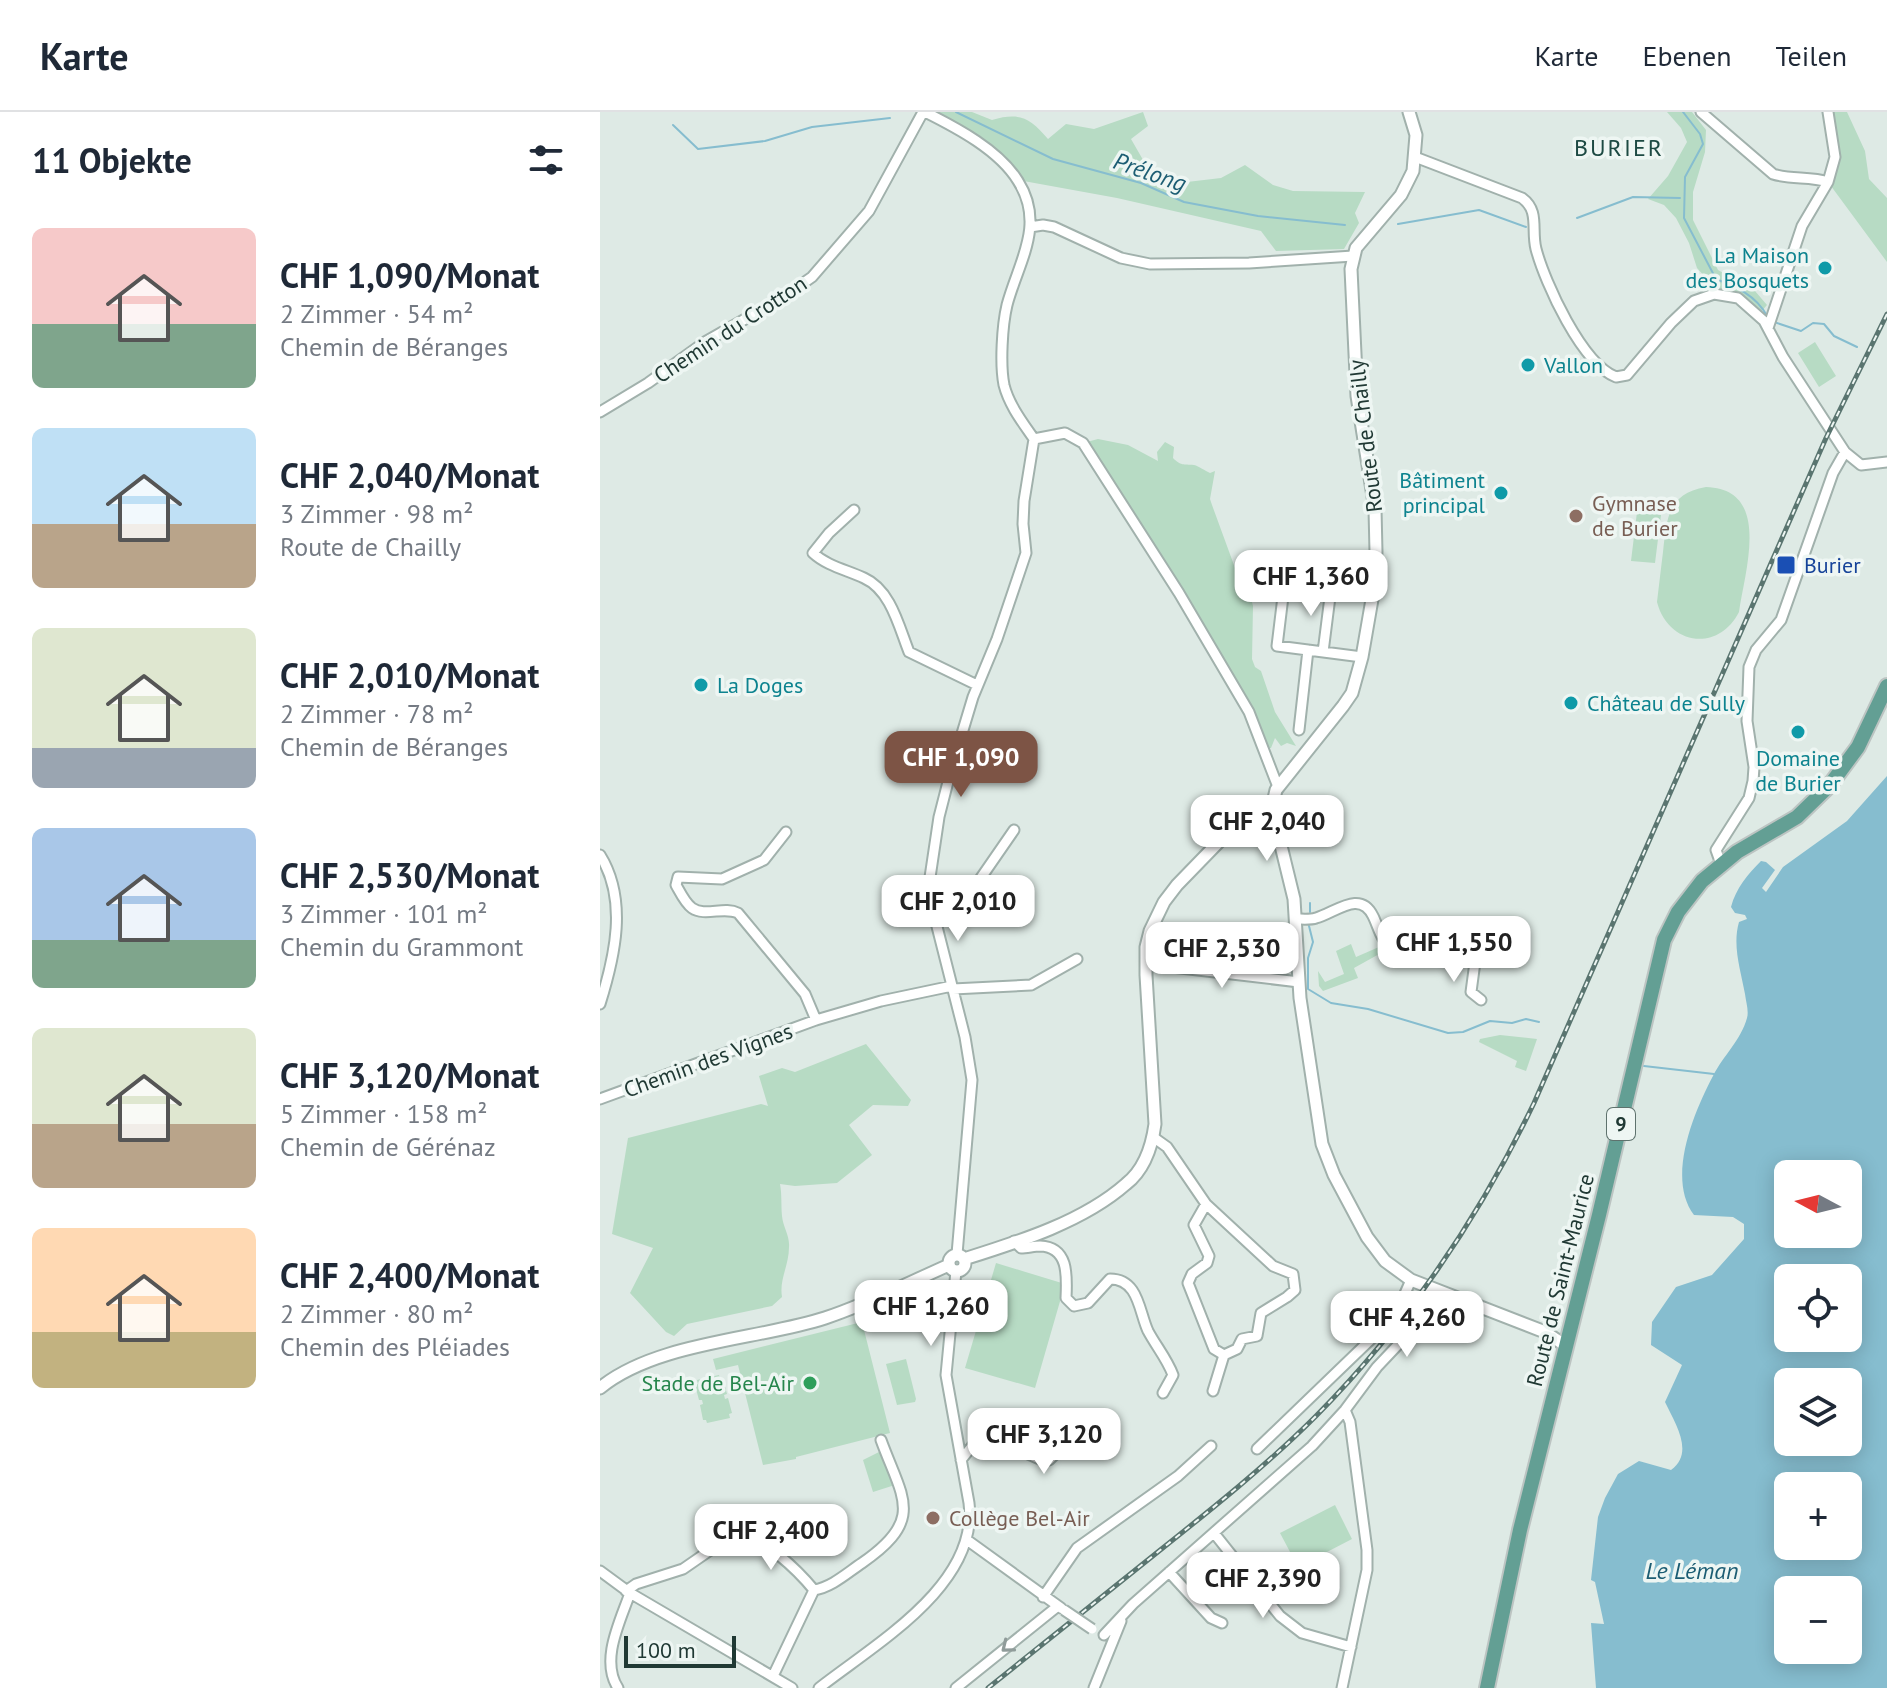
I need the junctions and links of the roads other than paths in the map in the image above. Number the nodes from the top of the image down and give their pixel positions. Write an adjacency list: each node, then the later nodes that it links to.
1 (924, 112): 7 (street); 10 (street, Chemin du Crotton)
2 (1409, 112): 5 (street)
3 (1701, 112): 6 (street)
4 (1828, 112): 6 (street)
5 (1415, 157): 8 (street); 9 (street)
6 (1828, 182): 9 (street)
7 (1030, 227): 8 (street); 11 (street)
8 (1353, 256): 19 (street, Route de Chailly)
9 (1770, 322): 12 (street)
10 (600, 412)
11 (1034, 439): 20 (street); 23 (street)
12 (1845, 452): 13 (street); 28 (street)
13 (1887, 462)
14 (854, 510): 20 (street)
15 (1285, 580): 17 (street)
16 (1331, 589): 18 (street)
17 (1308, 650): 18 (street); 22 (street)
18 (1323, 652): 19 (street)
19 (1362, 657): 23 (street, Route de Chailly)
20 (977, 685): 29 (street)
21 (1887, 686): 28 (main road, Route de Saint-Maurice / 9)
22 (1299, 730)
23 (1278, 787): 24 (street, Route de Chailly)
24 (1273, 803): 30 (street, Route de Chailly); 32 (street)
25 (1014, 830): 29 (street)
26 (786, 832): 37 (street, Chemin des Vignes)
27 (600, 855): 36 (street)
28 (1721, 864): 46 (main road, Route de Saint-Maurice / 9)
29 (932, 905): 34 (street)
30 (1296, 919): 33 (street, Route de Chailly); 35 (street)
31 (1077, 959): 34 (street, Chemin des Vignes)
32 (1146, 964): 33 (street); 39 (street)
33 (1299, 982): 44 (street, Route de Chailly)
34 (952, 987): 37 (street, Chemin des Vignes); 42 (street)
35 (1481, 1000)
36 (600, 1004)
37 (816, 1020): 38 (street, Chemin des Vignes)
38 (600, 1099)
39 (1153, 1137): 40 (street); 41 (street)
40 (1206, 1204): 47 (street); 47 (street)
41 (1014, 1241): 42 (street); 50 (street)
42 (961, 1257): 43 (street)
43 (952, 1268): 48 (street); 56 (street)
44 (1411, 1280): 45 (street, Route de Chailly); 55 (street)
45 (1445, 1295): 46 (street, Route de Chailly); 51 (street)
46 (1568, 1340): 77 (main road, Route de Saint-Maurice / 9)
47 (1224, 1355): 49 (street)
48 (600, 1388)
49 (1213, 1391)
50 (1163, 1393)
51 (1345, 1410): 57 (street); 69 (street)
52 (1107, 1418): 56 (street)
53 (881, 1440): 61 (street)
54 (1211, 1446): 63 (street)
55 (1257, 1449)
56 (961, 1460): 58 (street)
57 (1214, 1533): 60 (street); 69 (street)
58 (967, 1540): 63 (street); 73 (street)
59 (600, 1571): 62 (street)
60 (1169, 1572): 65 (street); 66 (street)
61 (814, 1590): 62 (street); 70 (street)
62 (628, 1592): 70 (street); 71 (street)
63 (1043, 1597): 64 (street)
64 (1061, 1608): 67 (street, bridge); 74 (street, one-way to 74)
65 (1128, 1609): 67 (street); 68 (street)
66 (1222, 1623)
67 (1104, 1635): 68 (street)
68 (1111, 1647): 75 (street)
69 (1351, 1647): 76 (street)
70 (773, 1676): 72 (street)
71 (618, 1688)
72 (792, 1688)
73 (819, 1688)
74 (956, 1688)
75 (1094, 1688)
76 (1342, 1688)
77 (1487, 1688)

